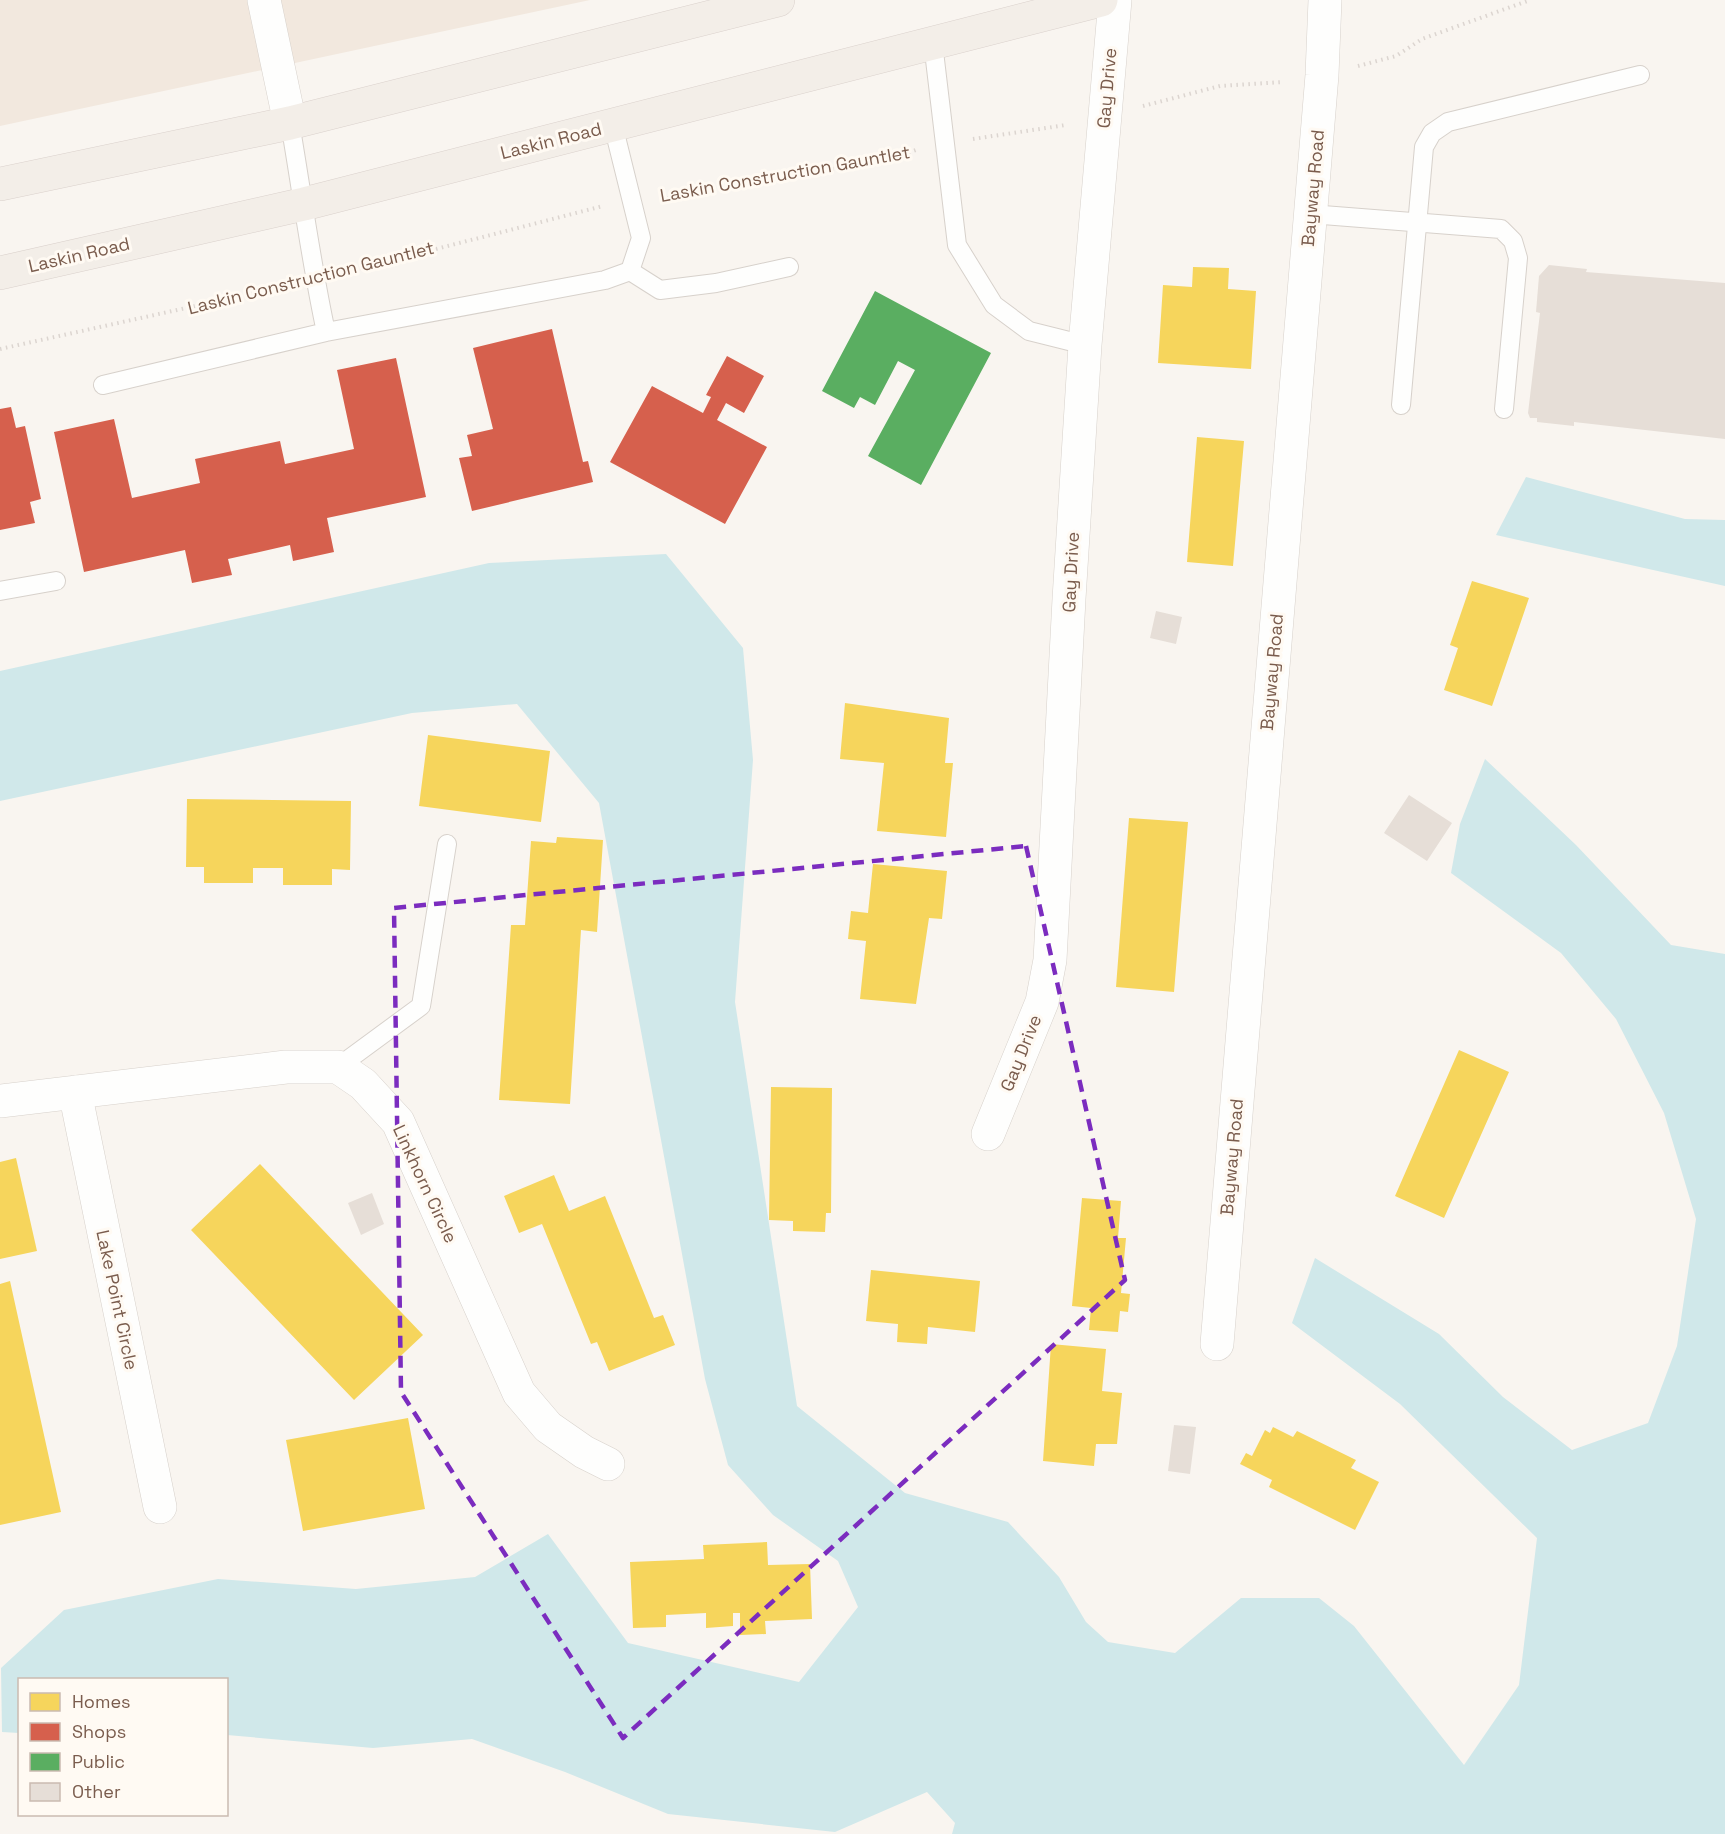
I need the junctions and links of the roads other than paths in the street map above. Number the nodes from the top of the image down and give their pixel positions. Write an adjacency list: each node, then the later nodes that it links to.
1 (264, 0): 8 (street)
2 (778, 0): 8 (main road)
3 (1101, 0): 6 (main road, Laskin Road)
4 (1115, 0): 18 (street, Gay Drive)
5 (1325, 0): 12 (street, Bayway Road)
6 (933, 43): 9 (main road, Laskin Road); 18 (lane)
7 (1640, 75): 13 (lane)
8 (290, 123): 10 (main road); 11 (lane)
9 (613, 125): 11 (main road, Laskin Road); 15 (lane)
10 (0, 184)
11 (304, 204): 16 (main road, Laskin Road); 17 (lane)
12 (1310, 214): 13 (lane); 29 (street, Bayway Road)
13 (1416, 222): 20 (lane); 21 (lane)
14 (789, 267): 15 (lane)
15 (630, 271): 17 (lane)
16 (0, 273)
17 (326, 332): 19 (lane)
18 (1085, 345): 28 (street, Gay Drive)
19 (103, 385)
20 (1401, 405)
21 (1504, 409)
22 (56, 581): 23 (lane)
23 (0, 591)
24 (447, 844): 25 (lane)
25 (338, 1067): 26 (street); 30 (street, Linkhorn Circle)
26 (75, 1092): 27 (street); 31 (street, Lake Point Circle)
27 (0, 1101)
28 (988, 1134)
29 (1217, 1344)
30 (608, 1464)
31 (160, 1507)

